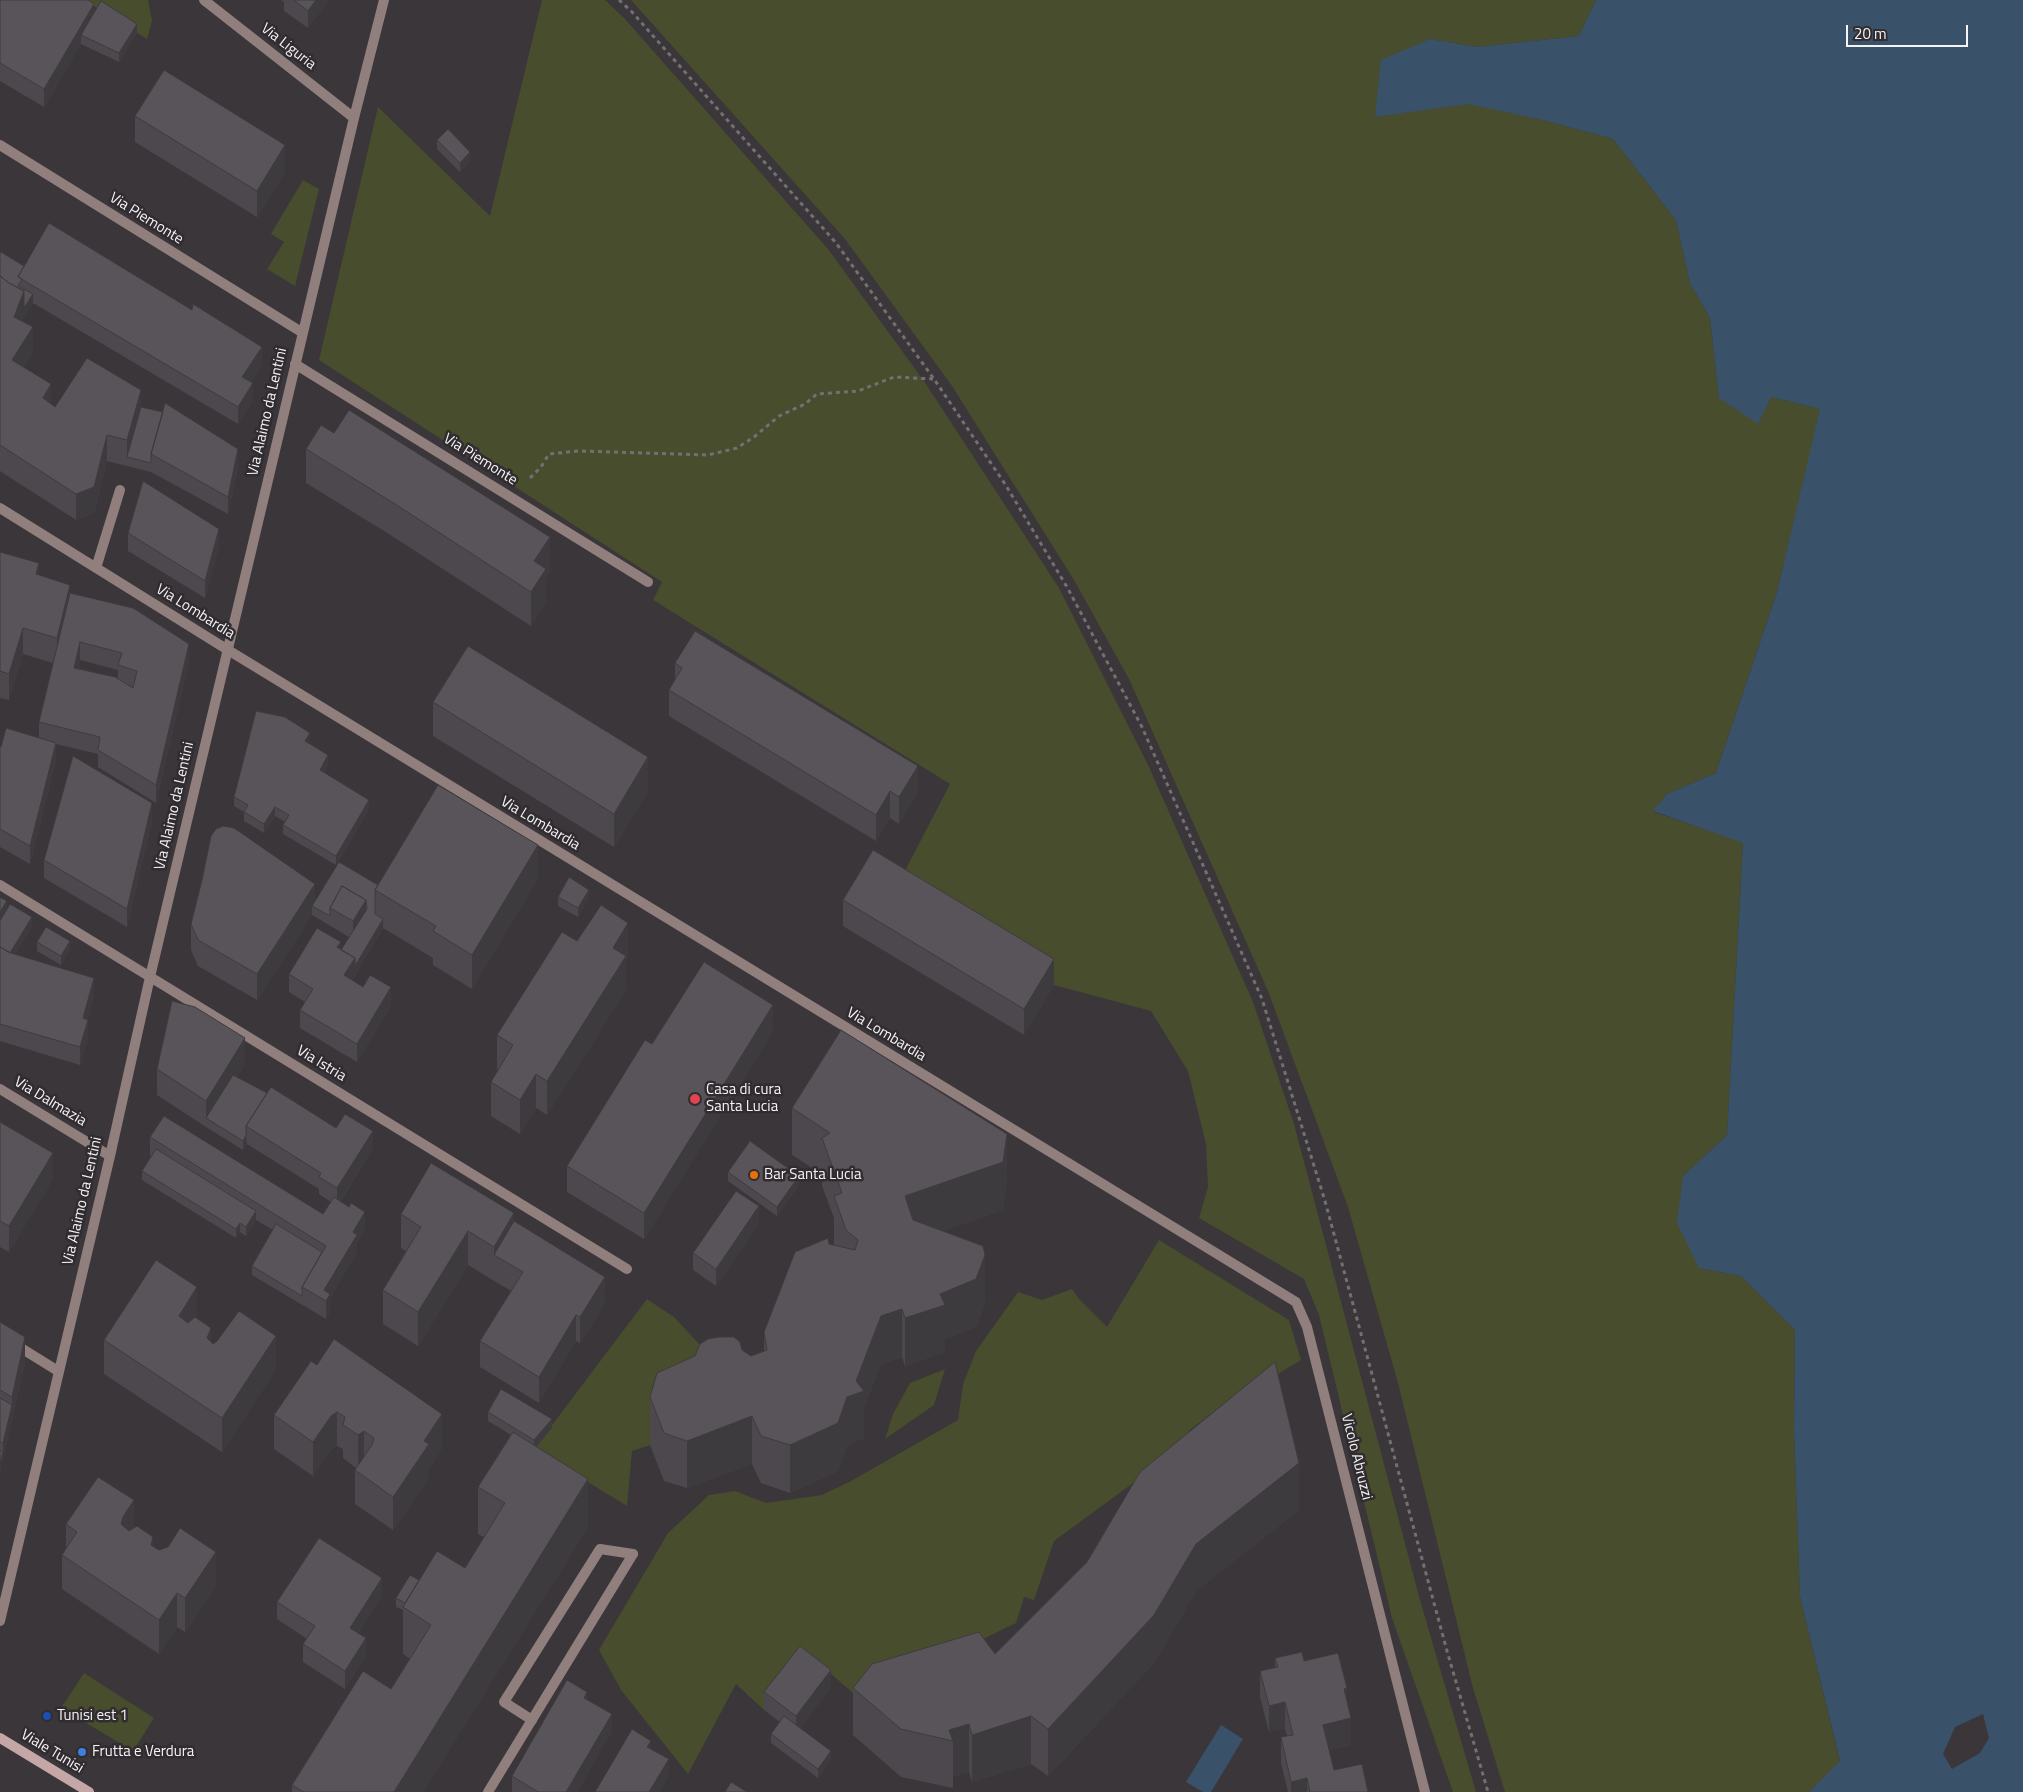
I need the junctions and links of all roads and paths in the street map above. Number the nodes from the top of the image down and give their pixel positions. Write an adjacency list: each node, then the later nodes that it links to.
1 (204, 0): 4 (street, Via Liguria)
2 (384, 0): 4 (street, Via Alaimo da Lentini)
3 (619, 0): 8 (path)
4 (354, 118): 6 (street, Via Alaimo da Lentini)
5 (0, 146): 6 (street, Via Piemonte)
6 (302, 333): 7 (street, Via Alaimo da Lentini)
7 (295, 364): 10 (street, Via Piemonte); 14 (street, Via Alaimo da Lentini)
8 (934, 379): 10 (path); 29 (path)
9 (120, 490): 12 (street)
10 (506, 494): 13 (street, Via Piemonte)
11 (0, 508): 12 (street, Via Lombardia)
12 (96, 568): 14 (street, Via Lombardia)
13 (648, 582)
14 (228, 650): 16 (street, Via Alaimo da Lentini); 19 (street, Via Lombardia)
15 (0, 885): 16 (street, Via Istria)
16 (150, 977): 18 (street, Via Alaimo da Lentini); 20 (street, Via Istria)
17 (0, 1089): 18 (street, Via Dalmazia)
18 (110, 1156): 22 (street, Via Alaimo da Lentini)
19 (1145, 1210): 28 (street, Vicolo Abruzzi)
20 (627, 1269)
21 (0, 1335): 22 (street)
22 (58, 1371): 23 (street, Via Alaimo da Lentini)
23 (0, 1621)
24 (532, 1720): 24 (street); 27 (street)
25 (0, 1738): 26 (street, Viale Tunisi)
26 (89, 1792)
27 (488, 1792)
28 (1425, 1792)
29 (1488, 1792)

